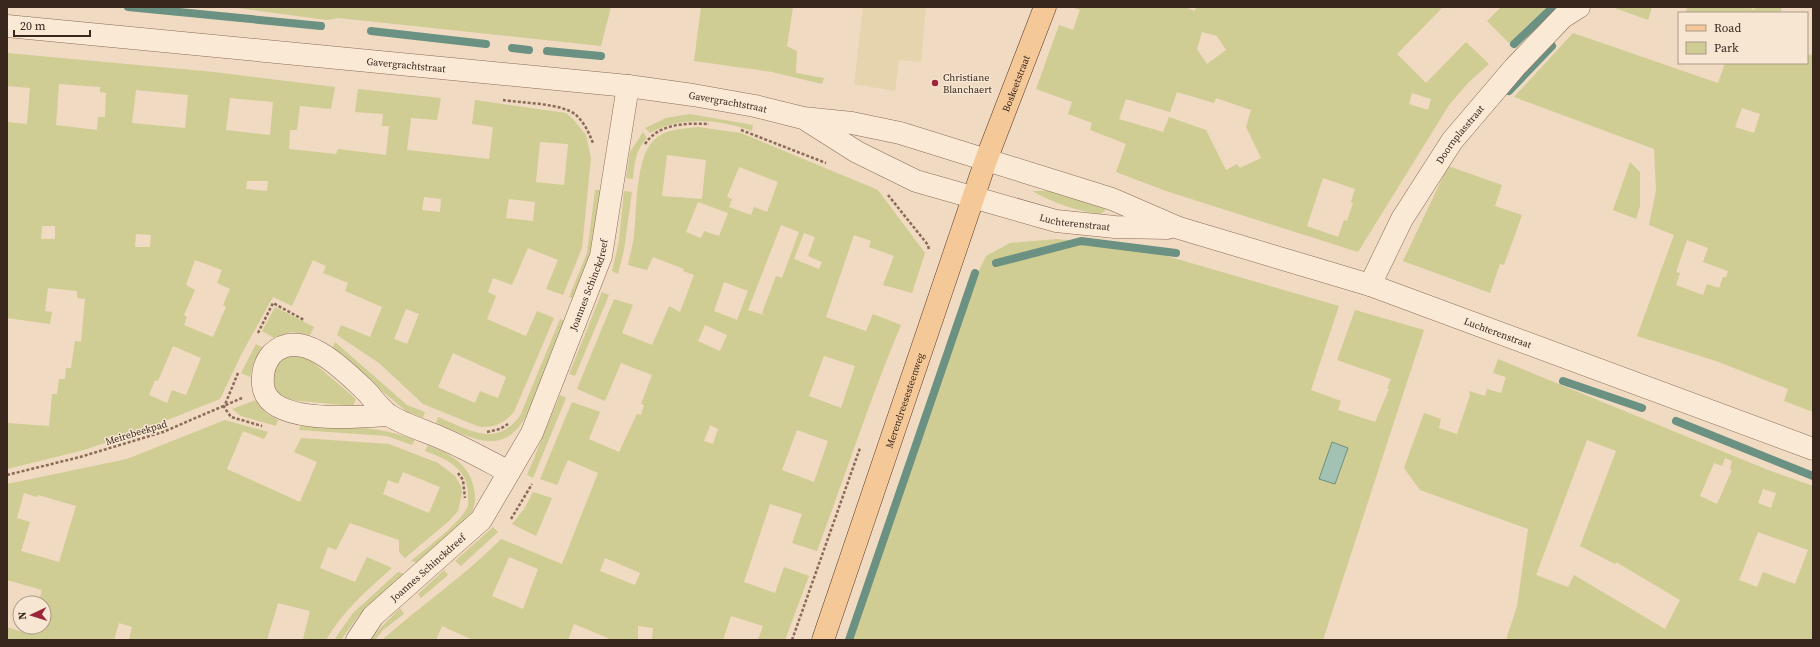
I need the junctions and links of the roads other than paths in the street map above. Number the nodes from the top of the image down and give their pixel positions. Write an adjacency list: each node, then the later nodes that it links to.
1 (1045, 7): 6 (main road, Boskeetstraat)
2 (1579, 7): 9 (street, Doornplasstraat)
3 (7, 26): 4 (street, Gavergrachtstraat)
4 (628, 86): 5 (street, Gavergrachtstraat); 12 (street, Joannes Schinckdreef)
5 (804, 118): 6 (street, Gavergrachtstraat); 7 (street, Gavergrachtstraat)
6 (986, 160): 7 (main road, Merendreesesteenweg); 8 (street, Luchterenstraat)
7 (974, 198): 8 (street, Luchterenstraat); 14 (main road, Merendreesesteenweg)
8 (1179, 228): 9 (street, Luchterenstraat)
9 (1370, 285): 11 (street, Luchterenstraat)
10 (389, 415): 10 (street); 12 (street)
11 (1813, 449)
12 (509, 472): 13 (street, Joannes Schinckdreef)
13 (357, 640)
14 (823, 640)

